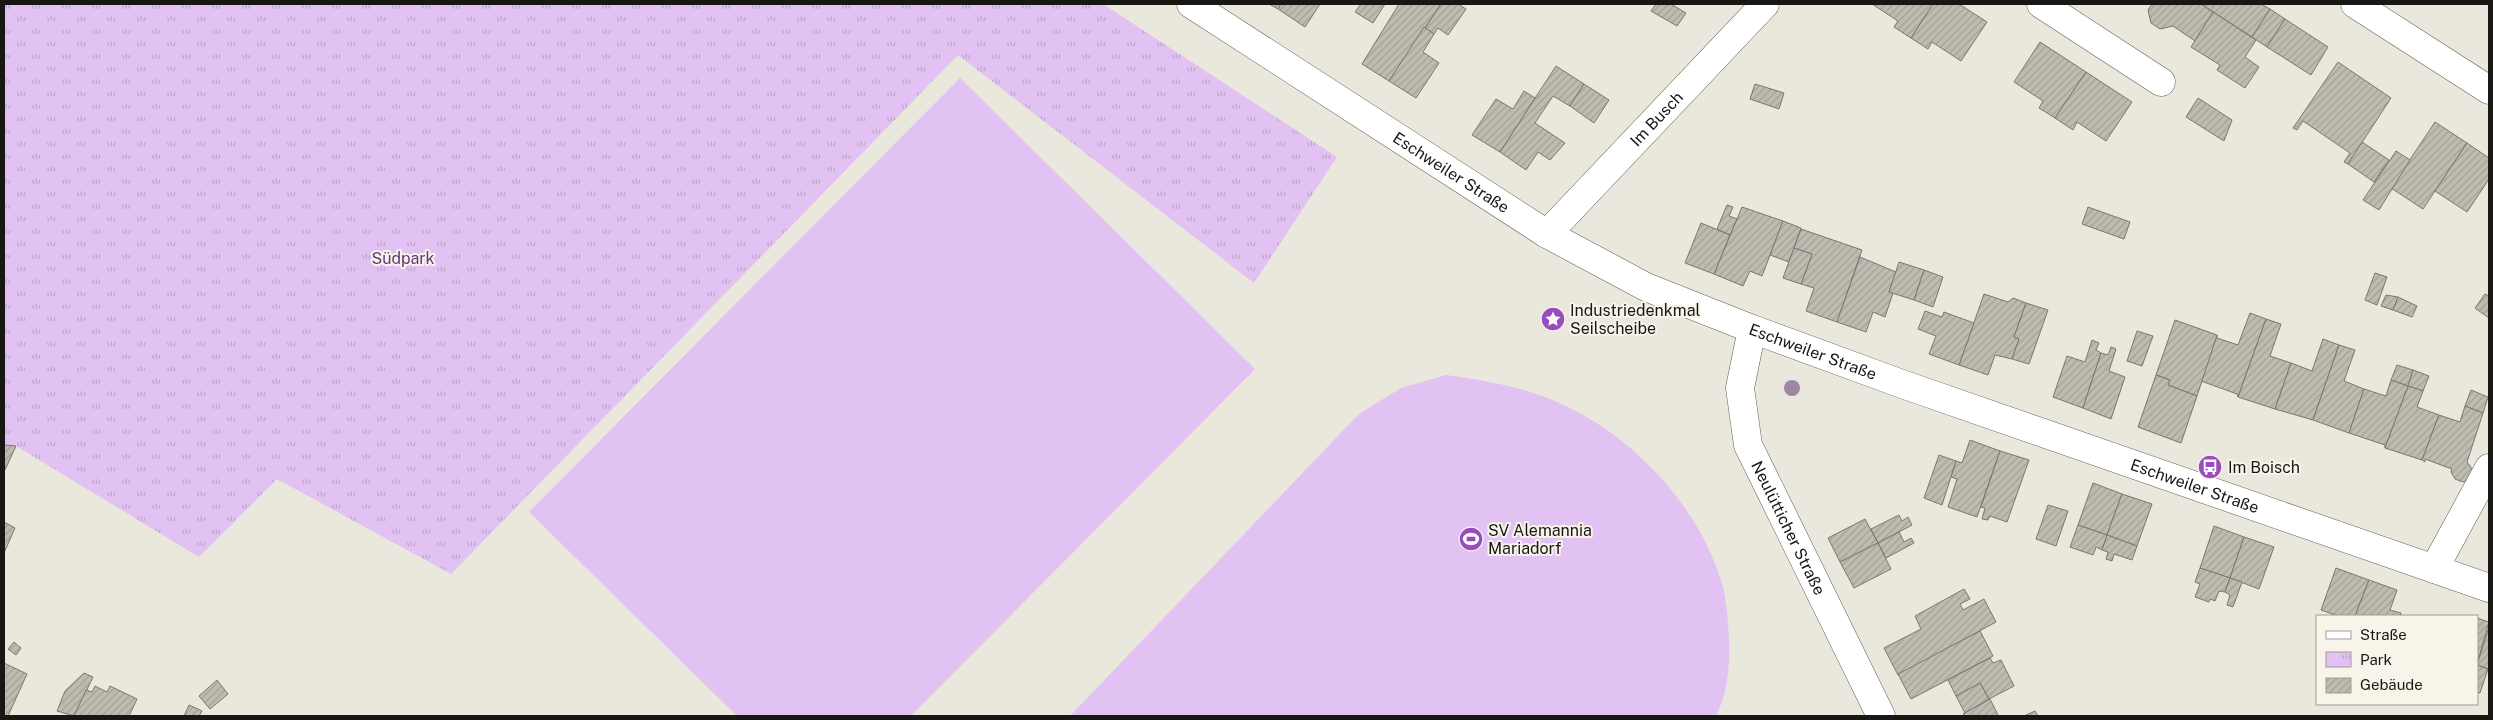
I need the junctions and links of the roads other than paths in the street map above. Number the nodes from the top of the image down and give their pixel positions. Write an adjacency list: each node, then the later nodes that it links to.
1 (1191, 4): 7 (street, Eschweiler Straße)
2 (1766, 4): 7 (street, Im Busch)
3 (2041, 4): 5 (street)
4 (2355, 4): 6 (street)
5 (2161, 82)
6 (2489, 90)
7 (1547, 234): 8 (street, Eschweiler Straße)
8 (1752, 330): 10 (street, Eschweiler Straße); 12 (street, Neulütticher Straße)
9 (2489, 468): 10 (street)
10 (2434, 569): 11 (street, Eschweiler Straße)
11 (2489, 588)
12 (1881, 716)

